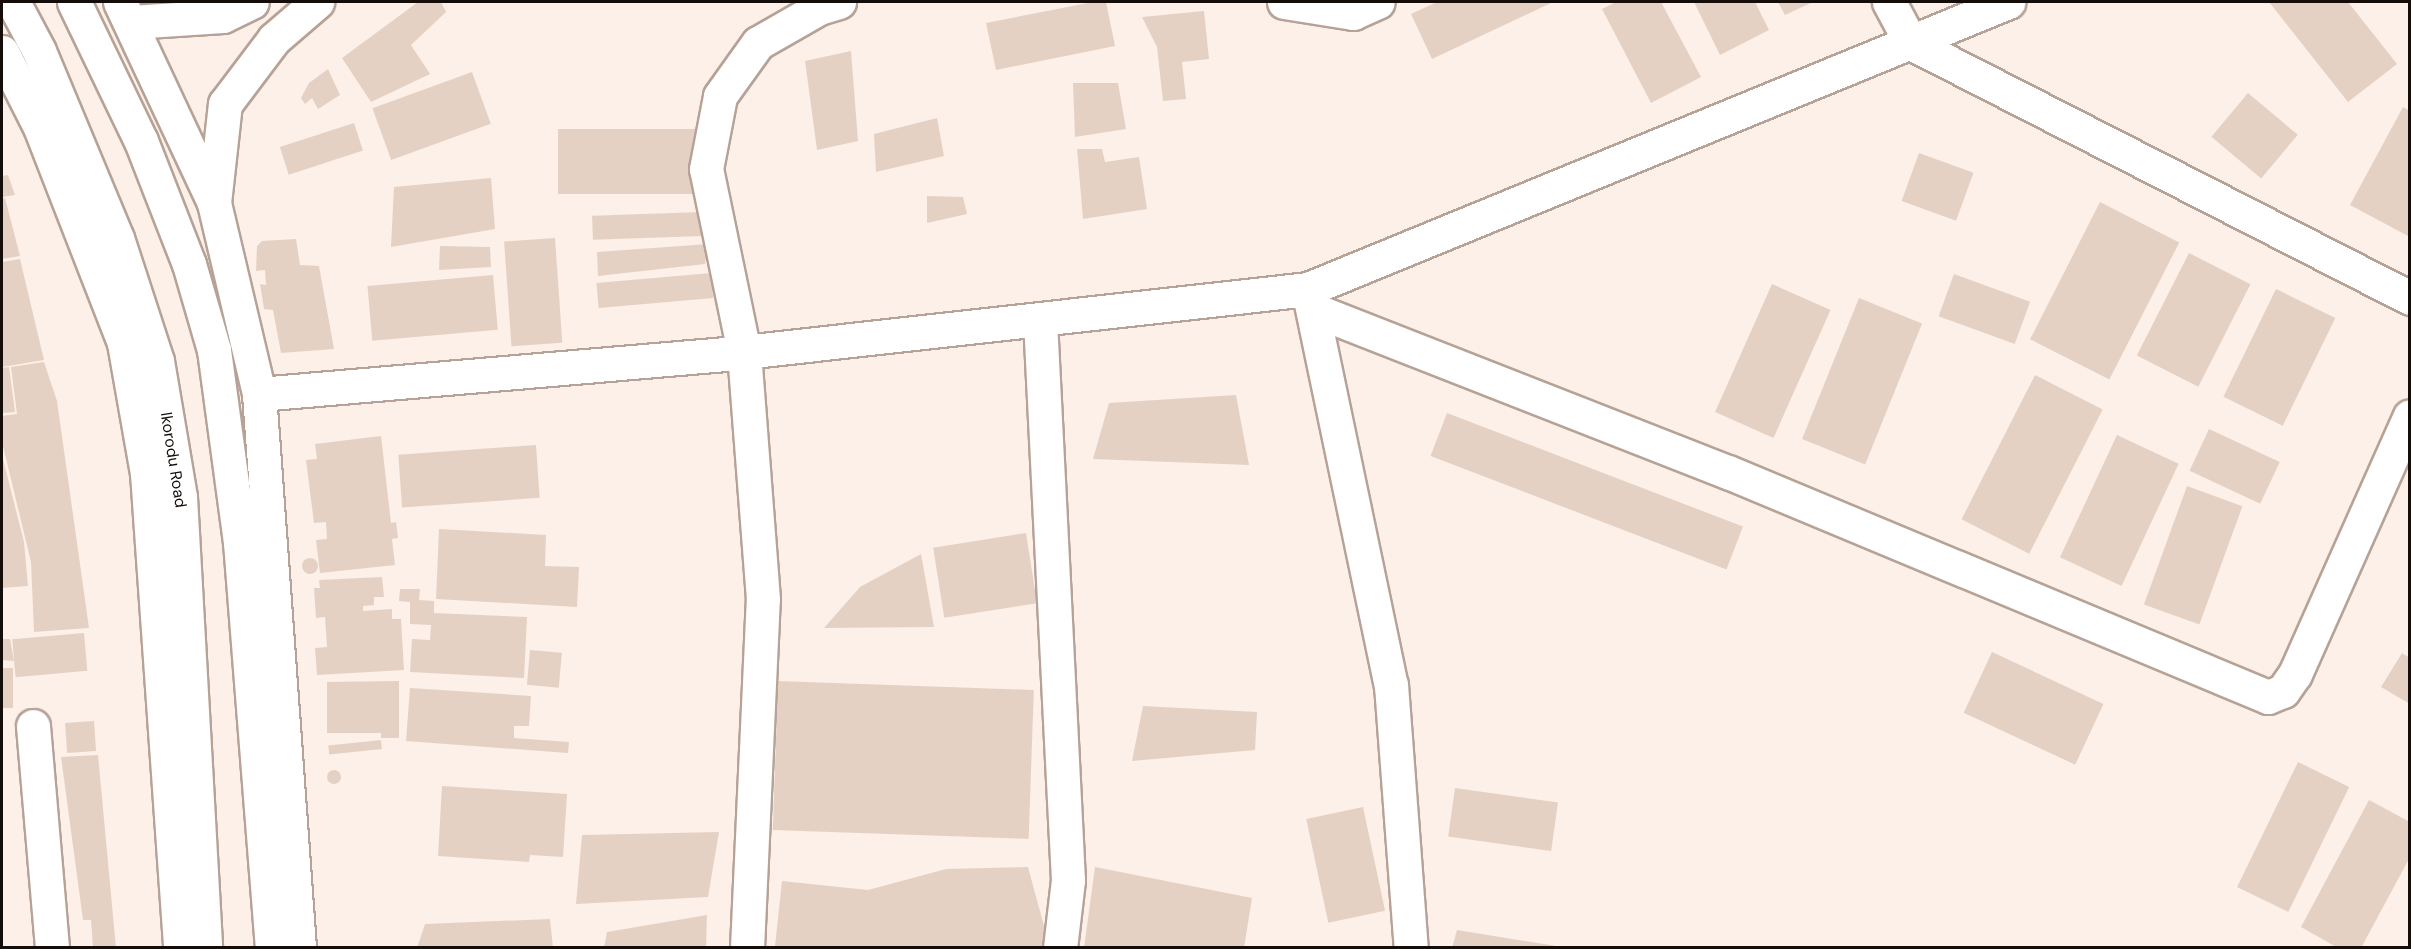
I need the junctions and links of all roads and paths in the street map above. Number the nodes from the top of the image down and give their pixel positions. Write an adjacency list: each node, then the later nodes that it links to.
1 (13, 2): 25 (main road, Ikorodu Road)
2 (74, 2): 26 (main road)
3 (317, 2): 14 (main road)
4 (839, 2): 18 (main road)
5 (1284, 2): 6 (main road)
6 (1378, 2)
7 (1889, 2): 11 (main road)
8 (2008, 2): 11 (main road)
9 (231, 6): 10 (main road)
10 (126, 12): 14 (main road)
11 (1911, 43): 15 (main road); 16 (main road)
12 (2, 52): 24 (main road)
13 (2, 89): 23 (main road)
14 (214, 202): 19 (main road)
15 (2409, 298)
16 (1311, 300): 17 (main road); 20 (main road); 30 (main road)
17 (1040, 320): 18 (main road); 29 (main road)
18 (744, 352): 19 (main road); 28 (main road)
19 (259, 394): 27 (main road)
20 (2409, 416)
21 (33, 726): 22 (main road)
22 (52, 948)
23 (164, 948)
24 (180, 948)
25 (205, 948)
26 (272, 948)
27 (299, 948)
28 (747, 948)
29 (1060, 948)
30 (1411, 948)

